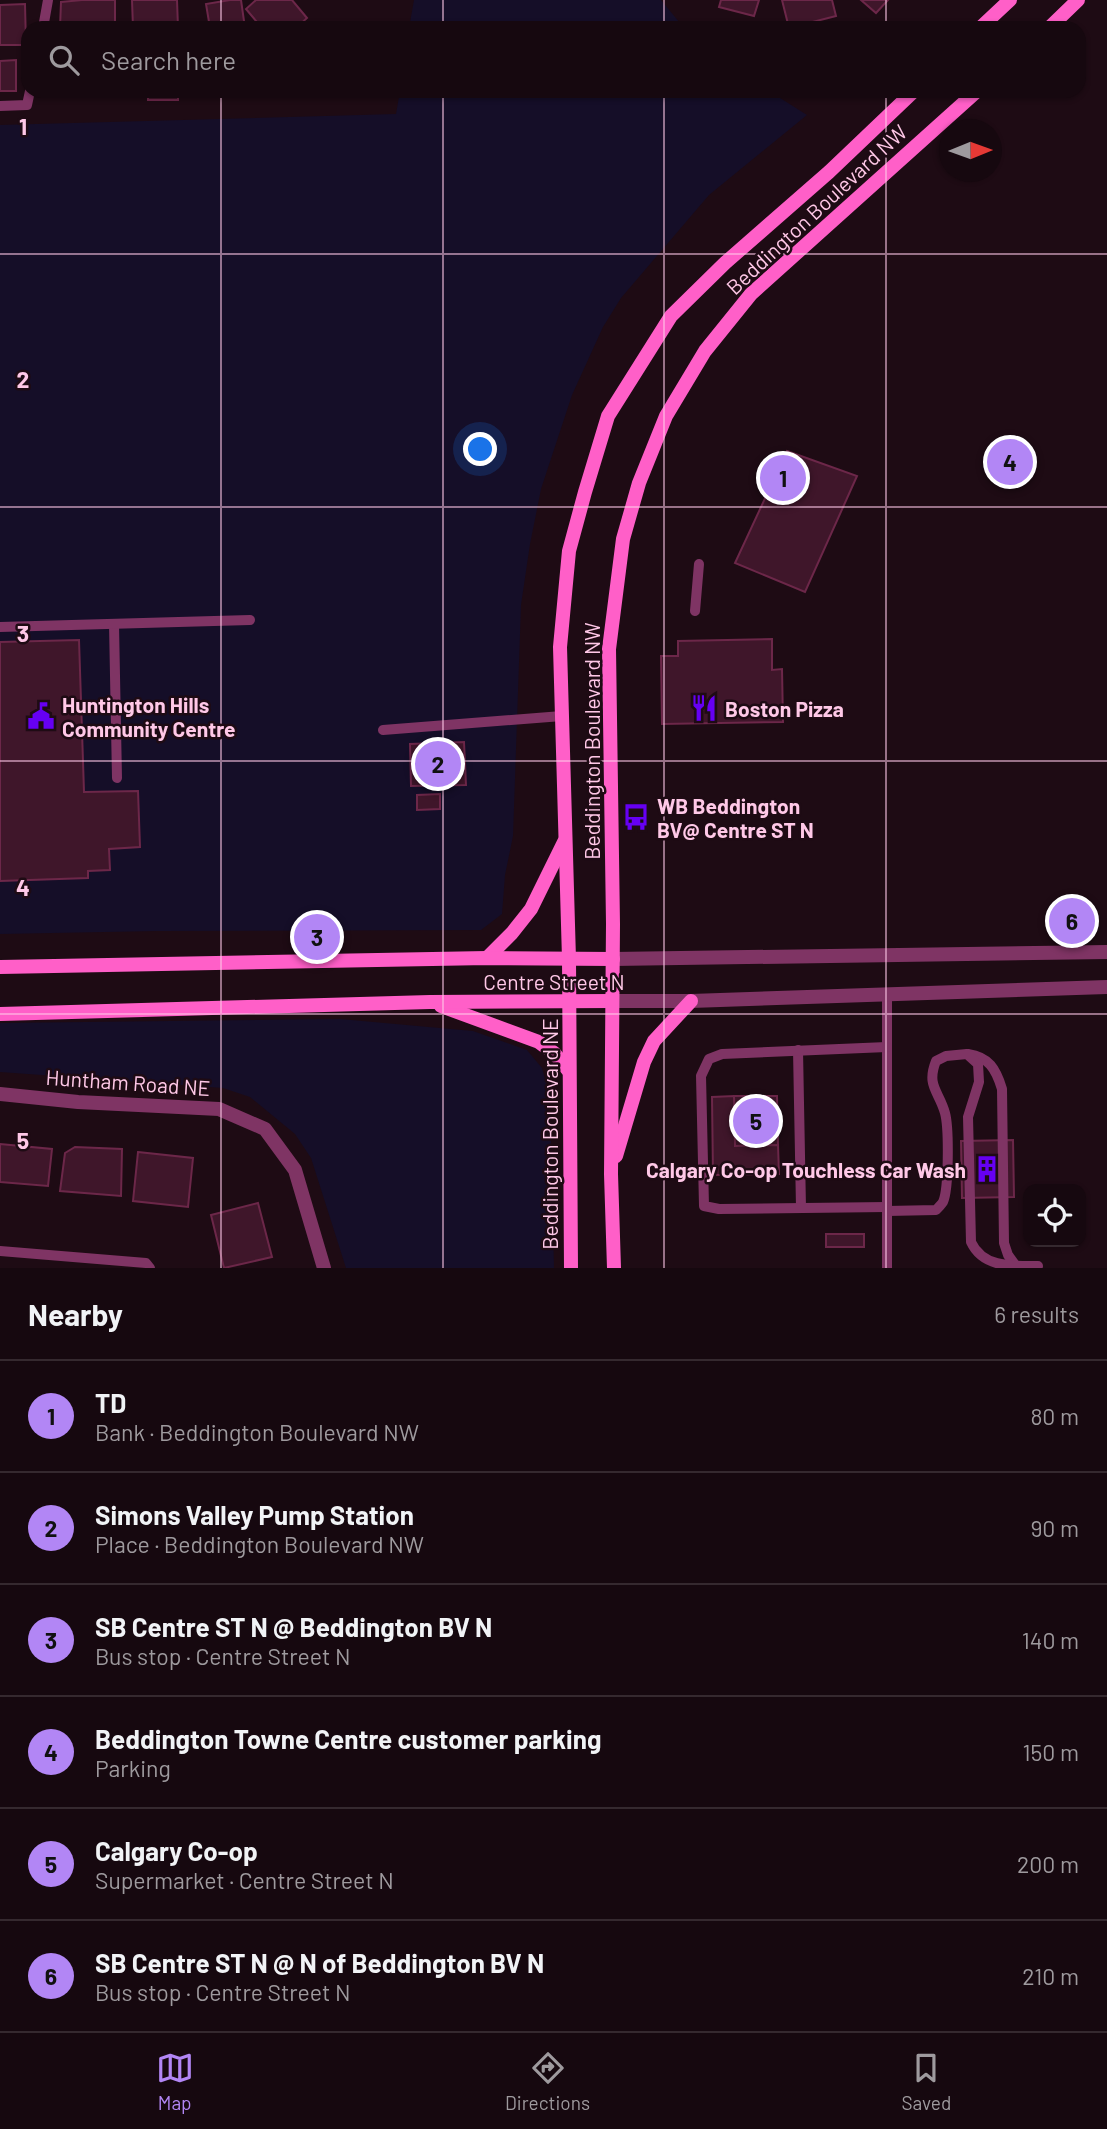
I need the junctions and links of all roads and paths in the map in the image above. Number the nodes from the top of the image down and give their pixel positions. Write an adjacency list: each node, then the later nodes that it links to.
1 (48, 0): 4 (lane)
2 (1010, 0): 5 (main road)
3 (1078, 0): 6 (main road)
4 (44, 21)
5 (988, 21)
6 (1056, 21)
7 (28, 98): 10 (lane)
8 (907, 98): 16 (main road, Beddington Boulevard NW)
9 (969, 98): 23 (main road, Beddington Boulevard NW)
10 (0, 106)
11 (699, 564): 12 (lane)
12 (695, 611)
13 (250, 621): 14 (lane)
14 (114, 624): 15 (lane); 18 (lane)
15 (0, 627)
16 (562, 716): 17 (lane); 19 (main road, Beddington Boulevard NW)
17 (383, 730)
18 (117, 778)
19 (566, 838): 21 (main road); 22 (main road, Beddington Boulevard NW)
20 (1107, 952): 23 (street, Centre Street N)
21 (487, 958): 22 (main road, Centre Street N); 24 (main road, Centre Street N)
22 (569, 959): 23 (main road, Centre Street N); 30 (main road, Beddington Boulevard NE)
23 (612, 959): 27 (main road, Beddington Boulevard NW)
24 (0, 967)
25 (1107, 987): 26 (street, Centre Street N)
26 (887, 995): 28 (street, Centre Street N); 32 (lane)
27 (612, 1001): 28 (street, Centre Street N); 30 (main road, Centre Street N); 37 (main road)
28 (691, 1001): 37 (main road)
29 (430, 1002): 30 (main road, Centre Street N); 31 (main road, Centre Street N); 35 (main road)
30 (570, 1002): 35 (main road, Beddington Boulevard NE)
31 (0, 1014)
32 (887, 1047): 33 (lane); 39 (lane)
33 (798, 1050): 38 (lane); 38 (lane)
34 (967, 1054): 39 (lane); 41 (lane); 41 (lane)
35 (568, 1070): 45 (main road, Beddington Boulevard NE)
36 (0, 1094): 44 (street, Huntham Road NE)
37 (611, 1174): 46 (main road)
38 (800, 1208): 39 (lane)
39 (887, 1209): 47 (lane)
40 (0, 1251): 43 (lane)
41 (1016, 1266): 42 (lane)
42 (1038, 1266)
43 (150, 1268)
44 (324, 1268)
45 (571, 1268)
46 (614, 1268)
47 (887, 1268)

